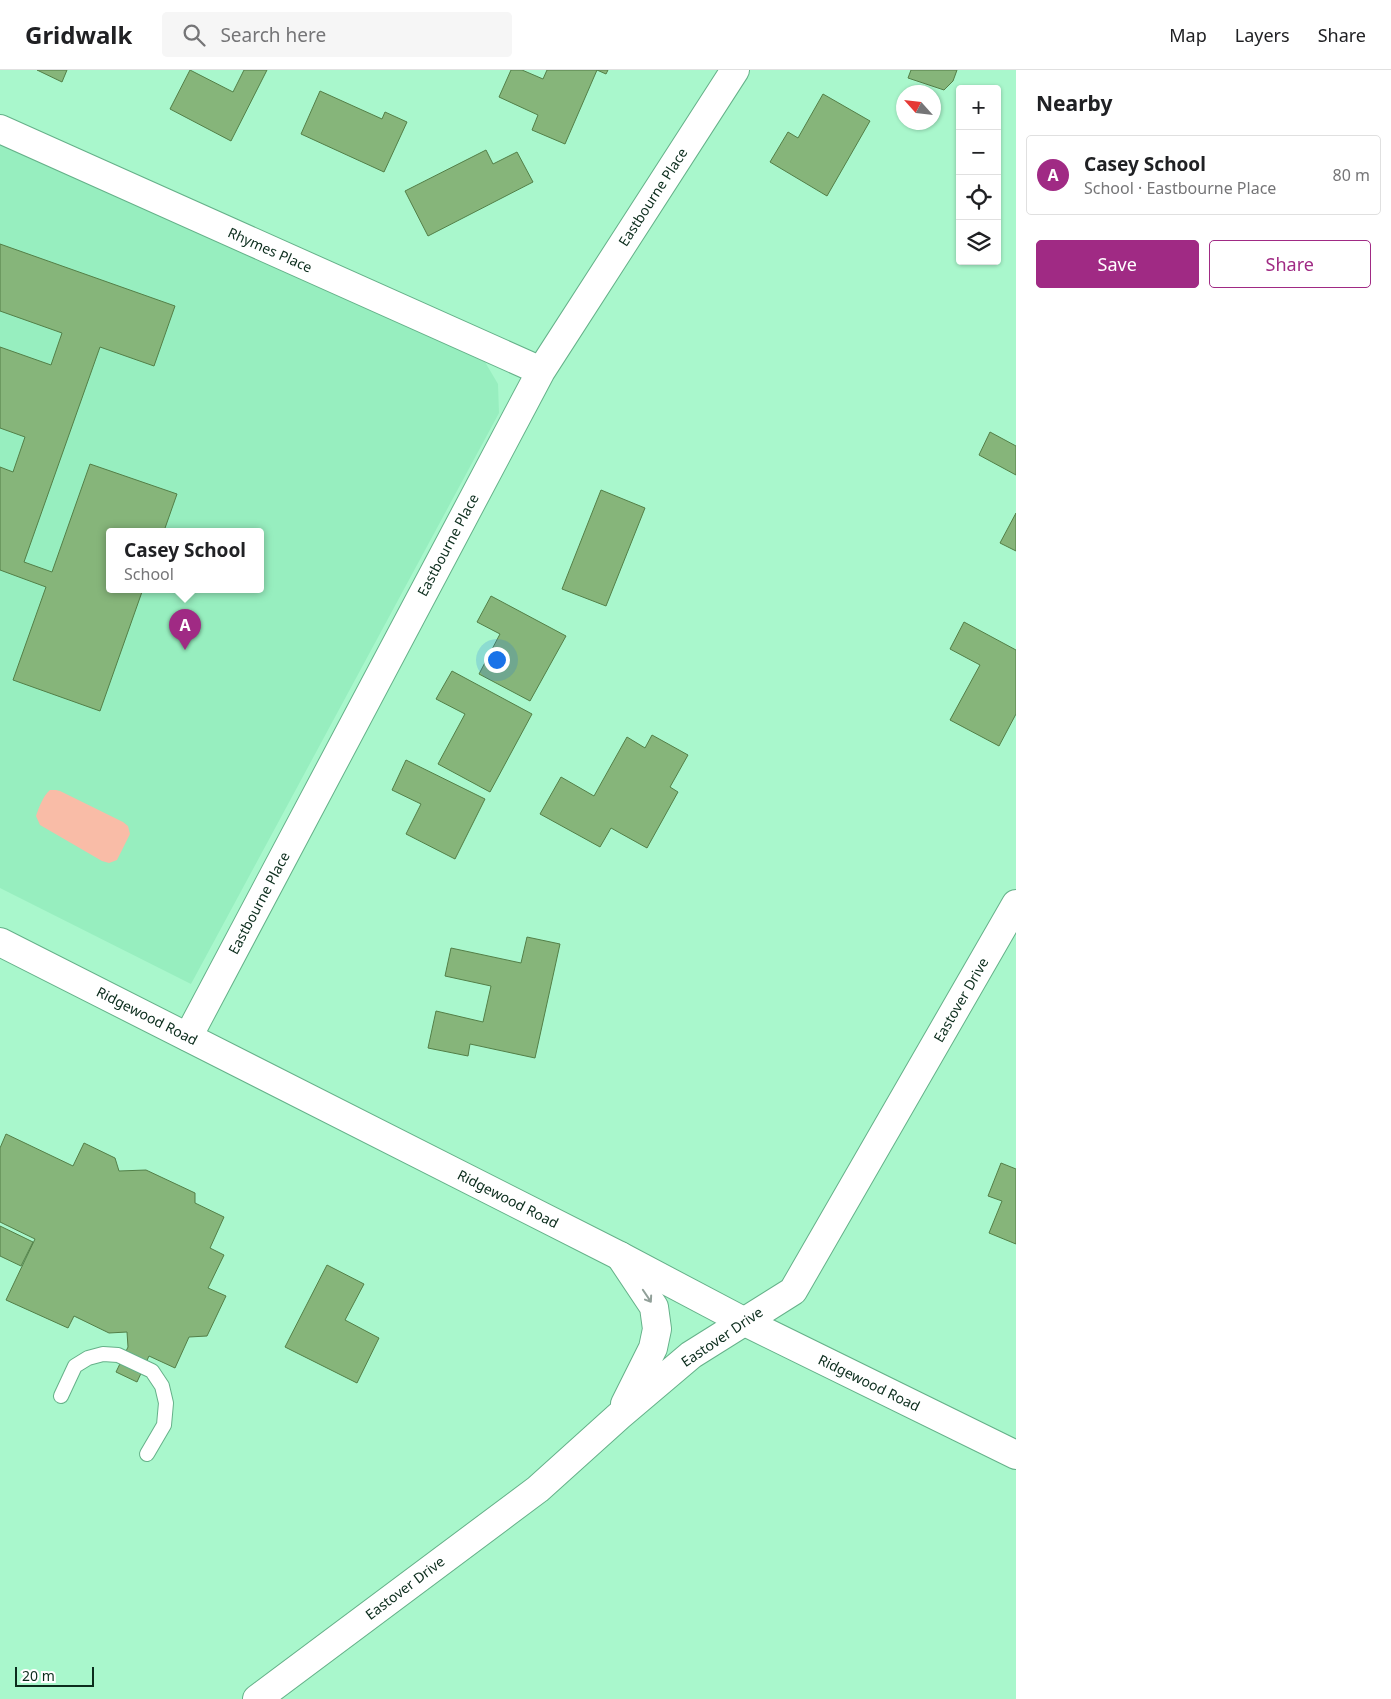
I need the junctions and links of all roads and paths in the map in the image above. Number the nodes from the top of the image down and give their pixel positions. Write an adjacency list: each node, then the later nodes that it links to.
1 (736, 70): 3 (street, Eastbourne Place)
2 (0, 129): 3 (street, Rhymes Place)
3 (541, 371): 6 (street, Eastbourne Place)
4 (1016, 904): 8 (street, Eastover Drive)
5 (0, 942): 6 (street, Ridgewood Road)
6 (188, 1037): 7 (street, Ridgewood Road)
7 (620, 1256): 8 (street, Ridgewood Road); 10 (street, one-way to 10)
8 (743, 1321): 10 (street, Eastover Drive); 12 (street, Ridgewood Road)
9 (61, 1396): 11 (lane)
10 (619, 1416): 13 (street, Eastover Drive)
11 (147, 1454)
12 (1016, 1455)
13 (257, 1699)

